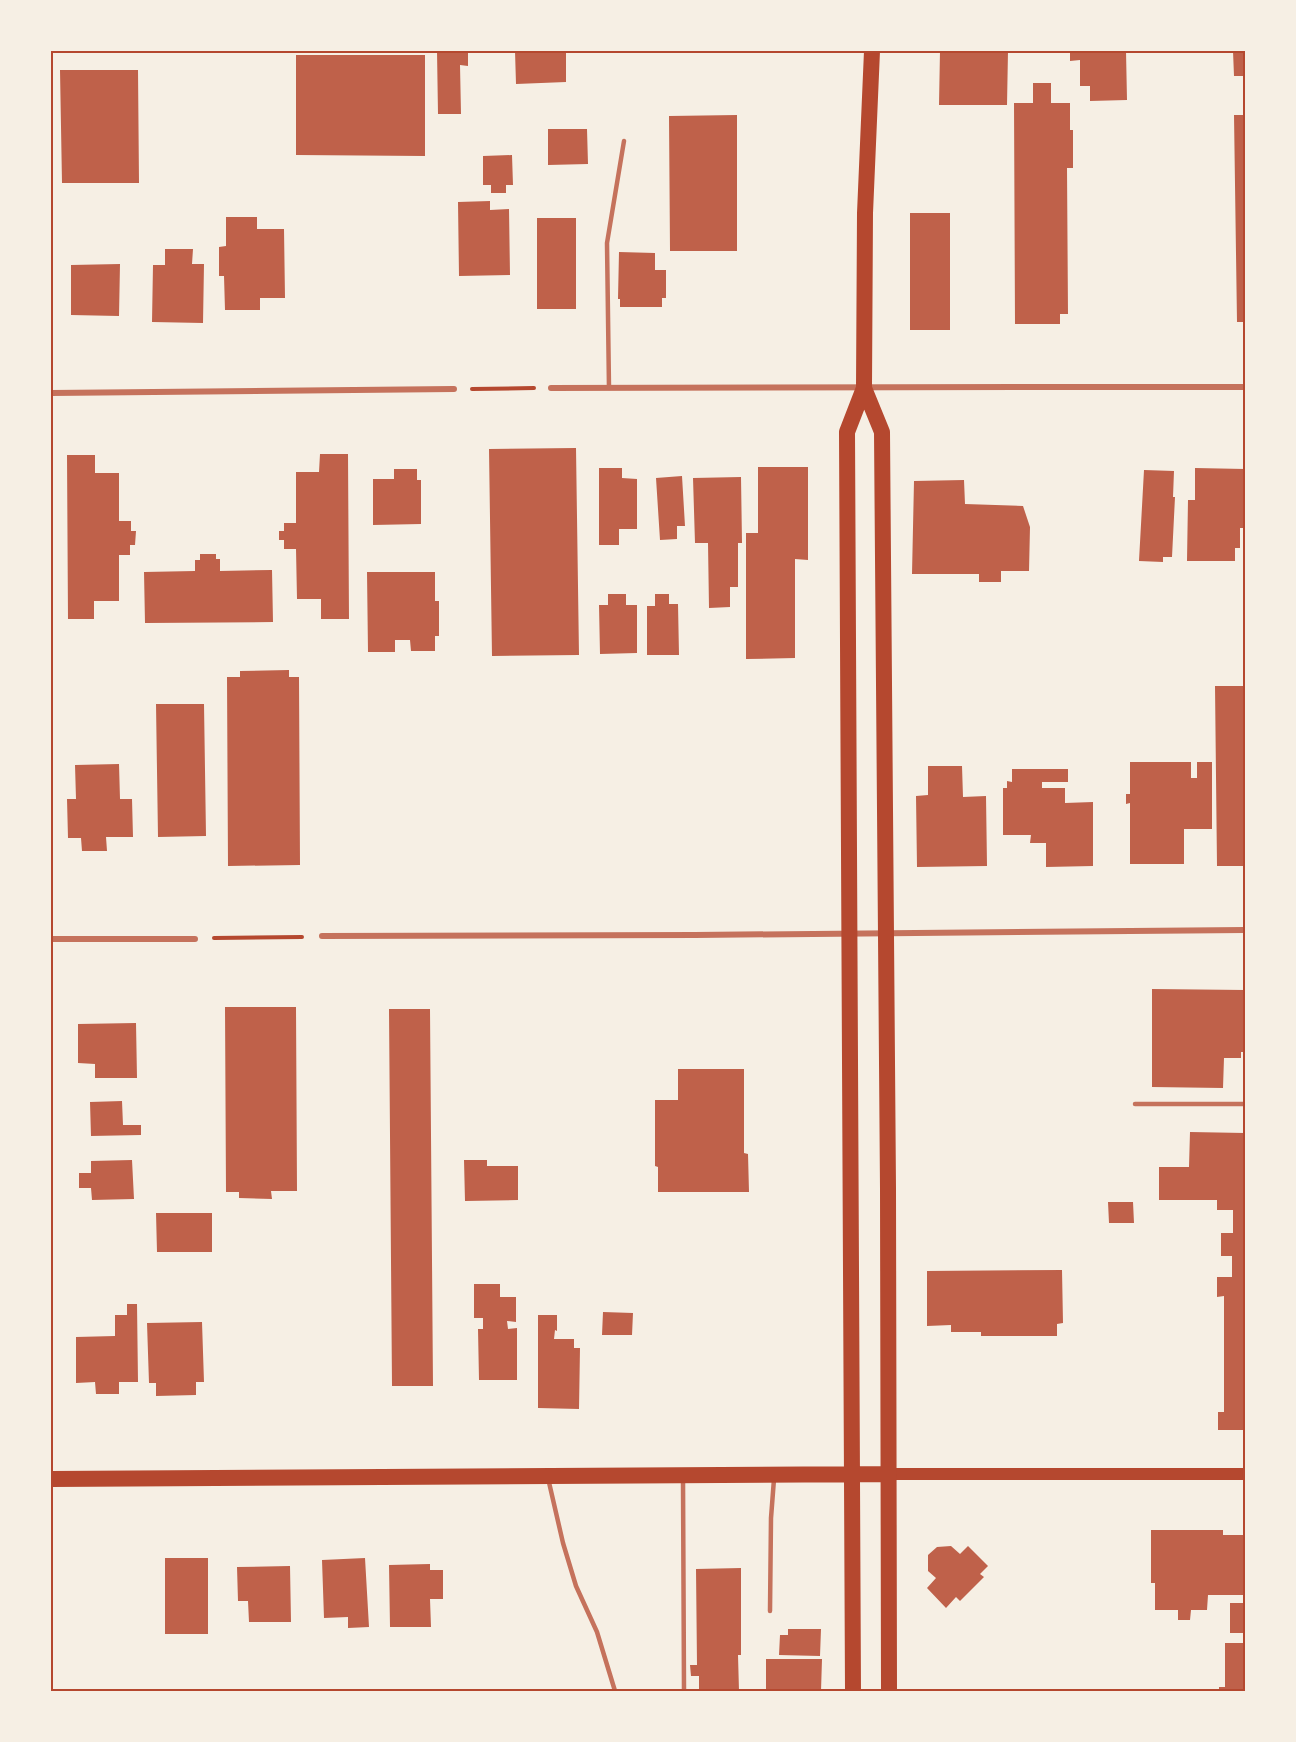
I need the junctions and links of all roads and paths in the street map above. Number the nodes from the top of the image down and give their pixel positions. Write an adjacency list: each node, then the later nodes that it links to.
1 (872, 51): 6 (highway)
2 (624, 141): 5 (lane)
3 (1245, 387): 6 (street)
4 (551, 388): 5 (street); 7 (path)
5 (609, 388): 6 (street)
6 (864, 388): 10 (highway); 11 (highway)
7 (454, 389): 8 (street)
8 (51, 393)
9 (1245, 930): 10 (street)
10 (885, 933): 11 (street); 19 (highway)
11 (849, 934): 12 (street); 18 (highway)
12 (322, 936): 14 (path)
13 (51, 939): 14 (street)
14 (195, 939)
15 (1135, 1104): 16 (lane)
16 (1245, 1104)
17 (1245, 1473): 19 (main road)
18 (851, 1474): 19 (highway); 21 (highway); 27 (highway)
19 (888, 1474): 28 (highway)
20 (683, 1475): 21 (highway); 22 (highway); 26 (lane)
21 (774, 1475): 24 (lane)
22 (548, 1476): 23 (highway); 25 (lane)
23 (51, 1479)
24 (770, 1611)
25 (615, 1691)
26 (684, 1691)
27 (853, 1691)
28 (889, 1691)

